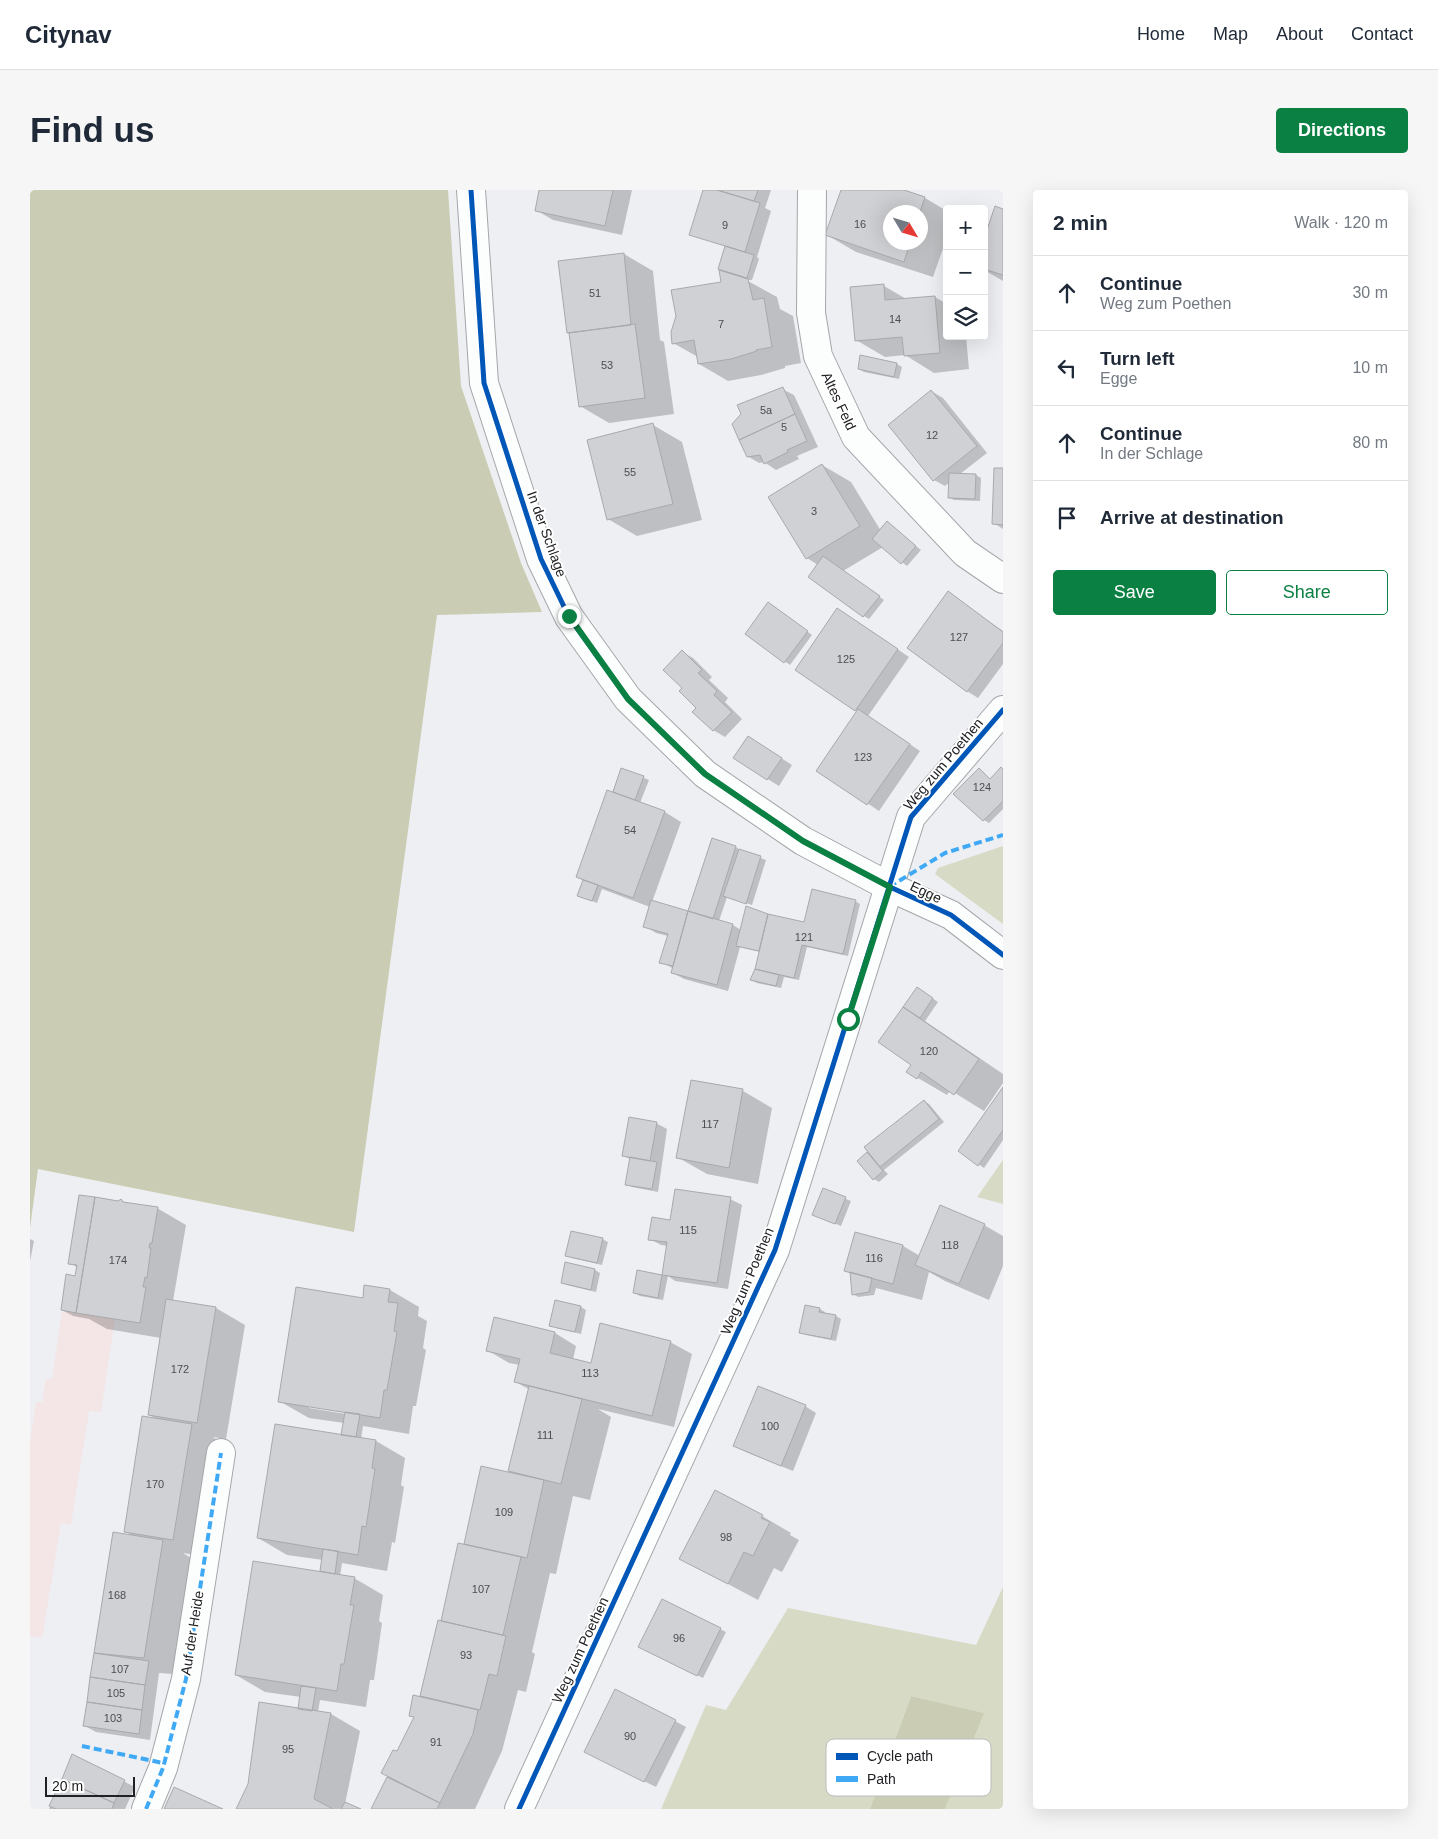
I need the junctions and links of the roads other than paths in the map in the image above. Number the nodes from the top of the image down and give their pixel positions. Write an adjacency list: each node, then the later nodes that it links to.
1 (471, 190): 5 (street, In der Schlage)
2 (812, 190): 3 (street, Altes Feld)
3 (1003, 579)
4 (1003, 710): 6 (street, Weg zum Poethen)
5 (834, 857): 6 (street, Egge)
6 (890, 887): 7 (street, Egge); 10 (street, Weg zum Poethen)
7 (1003, 955)
8 (221, 1453): 9 (street, Auf der Heide)
9 (146, 1809)
10 (520, 1809)

